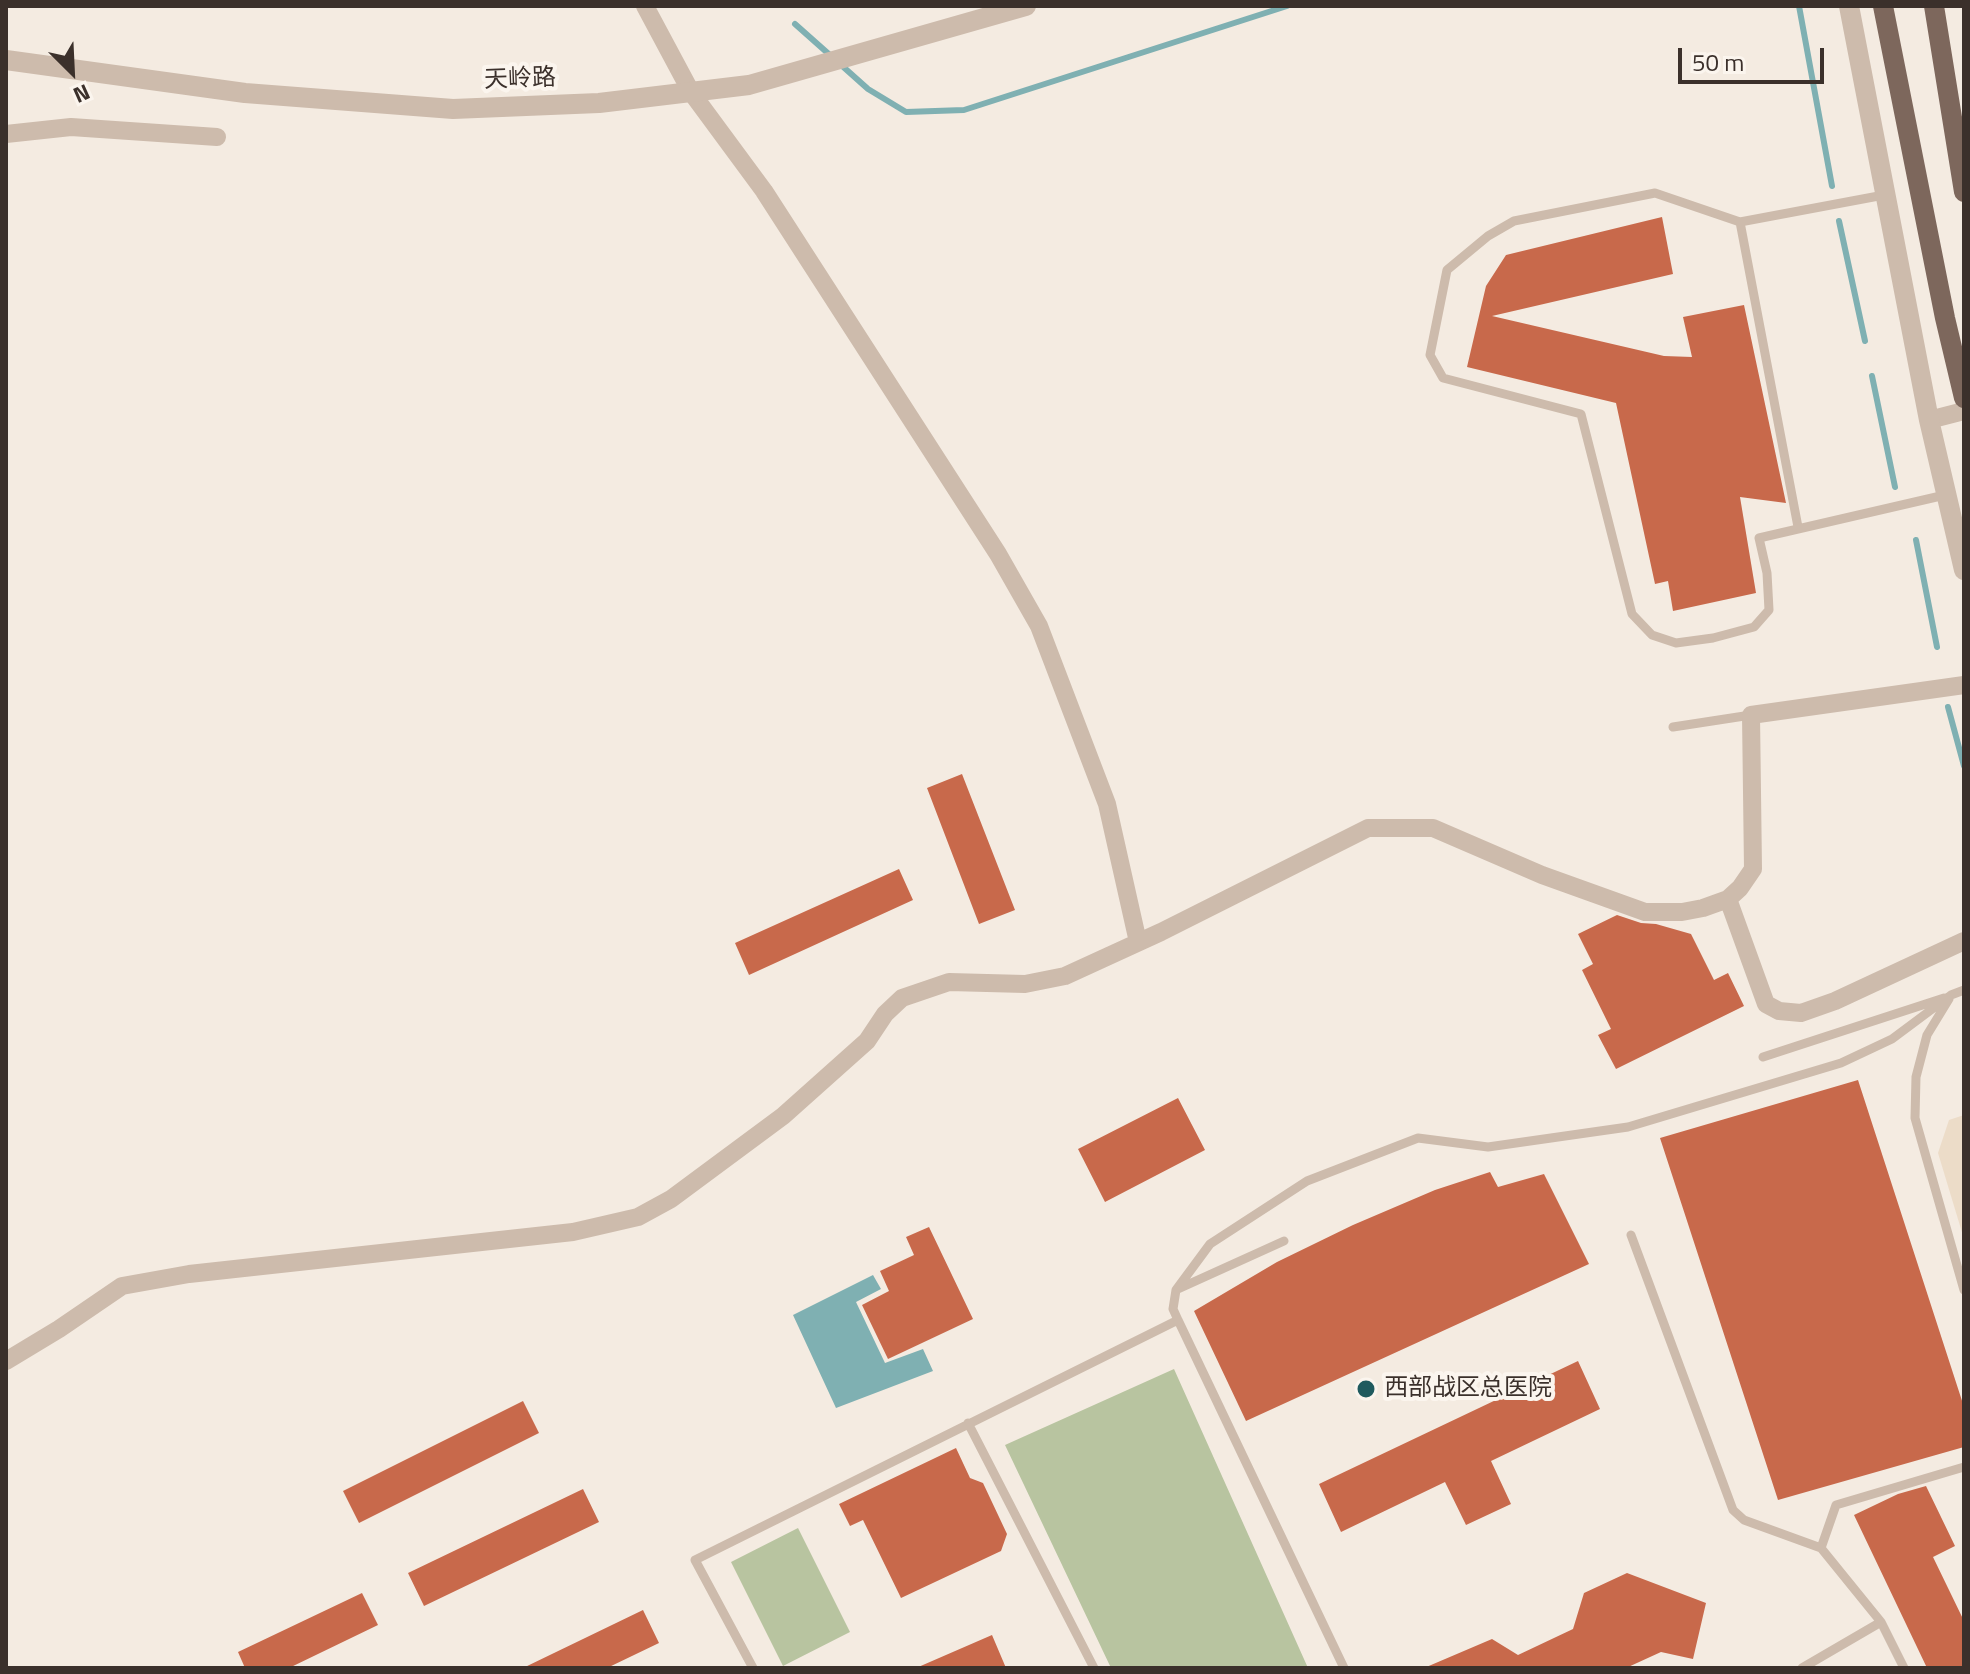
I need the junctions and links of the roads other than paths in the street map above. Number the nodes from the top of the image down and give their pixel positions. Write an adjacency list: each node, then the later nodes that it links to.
1 (645, 6): 7 (street)
2 (1026, 6): 7 (street, 天岭路)
3 (1849, 6): 11 (street)
4 (1883, 6): 13 (main road)
5 (1934, 6): 10 (main road)
6 (6, 60): 7 (street, 天岭路)
7 (691, 92): 24 (street)
8 (6, 134): 9 (street)
9 (217, 137)
10 (1964, 192)
11 (1884, 195): 12 (lane); 15 (street)
12 (1740, 222): 17 (lane); 17 (lane)
13 (1964, 398)
14 (1964, 411): 15 (street)
15 (1929, 420): 16 (street)
16 (1945, 495): 17 (lane); 18 (street)
17 (1798, 527)
18 (1964, 570)
19 (1964, 685): 20 (street)
20 (1751, 715): 21 (lane); 22 (street)
21 (1673, 727)
22 (1728, 899): 23 (street); 24 (street)
23 (1964, 941)
24 (1138, 942): 33 (street)
25 (1964, 990): 26 (lane)
26 (1951, 995): 27 (lane); 30 (lane); 31 (lane)
27 (1763, 1057)
28 (1631, 1235): 36 (lane)
29 (1284, 1241): 30 (lane)
30 (1176, 1290): 32 (lane)
31 (1964, 1290)
32 (1178, 1320): 34 (lane); 40 (lane)
33 (6, 1361)
34 (968, 1423): 38 (lane); 39 (lane)
35 (1964, 1467): 36 (lane)
36 (1821, 1548): 37 (lane)
37 (1881, 1622): 41 (lane); 42 (lane)
38 (753, 1668)
39 (1094, 1668)
40 (1344, 1668)
41 (1802, 1668)
42 (1904, 1668)

